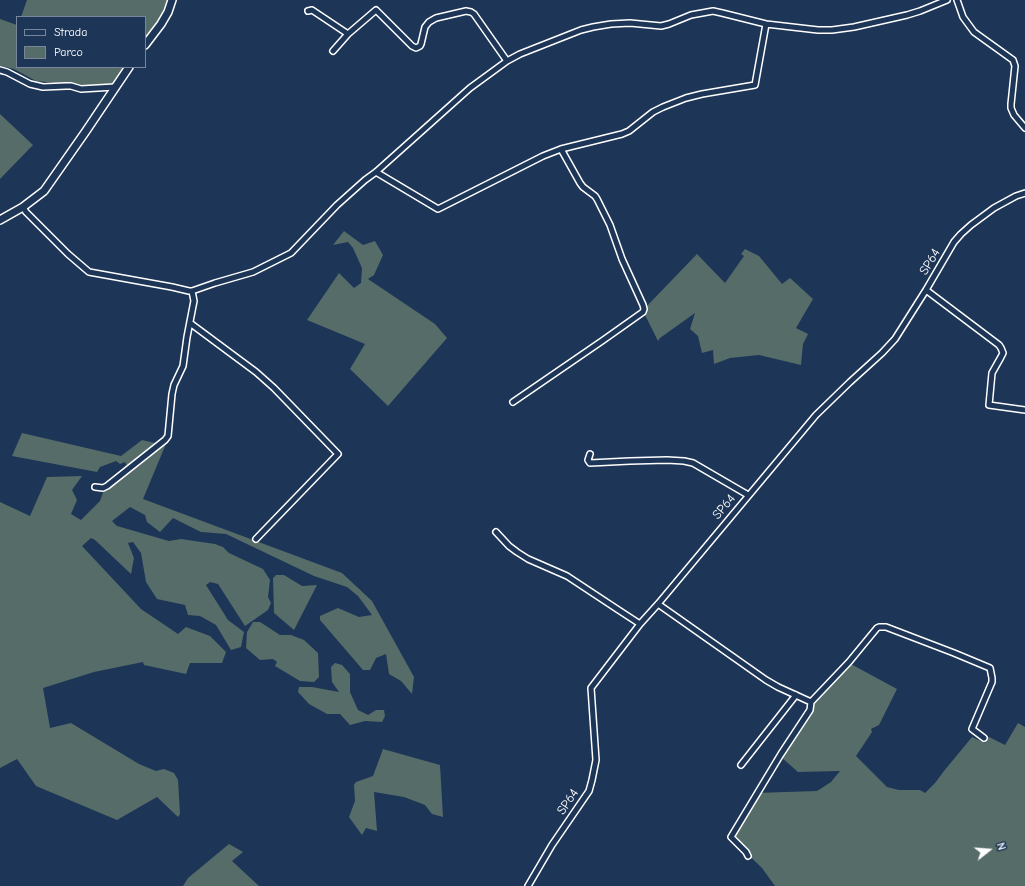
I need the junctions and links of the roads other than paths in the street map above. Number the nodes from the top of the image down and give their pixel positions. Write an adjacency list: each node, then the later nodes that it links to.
1 (172, 0): 7 (main road)
2 (947, 0): 5 (street)
3 (957, 0): 13 (street)
4 (308, 11): 6 (street)
5 (766, 24): 9 (street); 14 (street)
6 (348, 34): 8 (street); 9 (street)
7 (146, 44)
8 (333, 50)
9 (507, 60): 15 (street)
10 (128, 68): 12 (main road)
11 (0, 70): 12 (street)
12 (115, 87): 17 (main road)
13 (1025, 128)
14 (561, 149): 15 (street); 22 (street)
15 (376, 172): 20 (street)
16 (1025, 193): 19 (street, SP64 / SP64)
17 (23, 208): 18 (main road); 20 (street)
18 (0, 220)
19 (926, 290): 23 (street); 26 (street, SP64 / SP64)
20 (192, 291): 21 (street)
21 (190, 323): 25 (street); 28 (street)
22 (513, 402)
23 (1025, 410)
24 (590, 454): 26 (street)
25 (95, 487)
26 (748, 495): 29 (street, SP64 / SP64)
27 (496, 532): 30 (street)
28 (256, 539)
29 (658, 604): 30 (street, SP64 / SP64); 31 (street)
30 (640, 624): 36 (street, SP64 / SP64)
31 (796, 695): 32 (street); 34 (street)
32 (811, 702): 33 (street); 35 (street)
33 (984, 738)
34 (741, 765)
35 (748, 856)
36 (528, 886)

